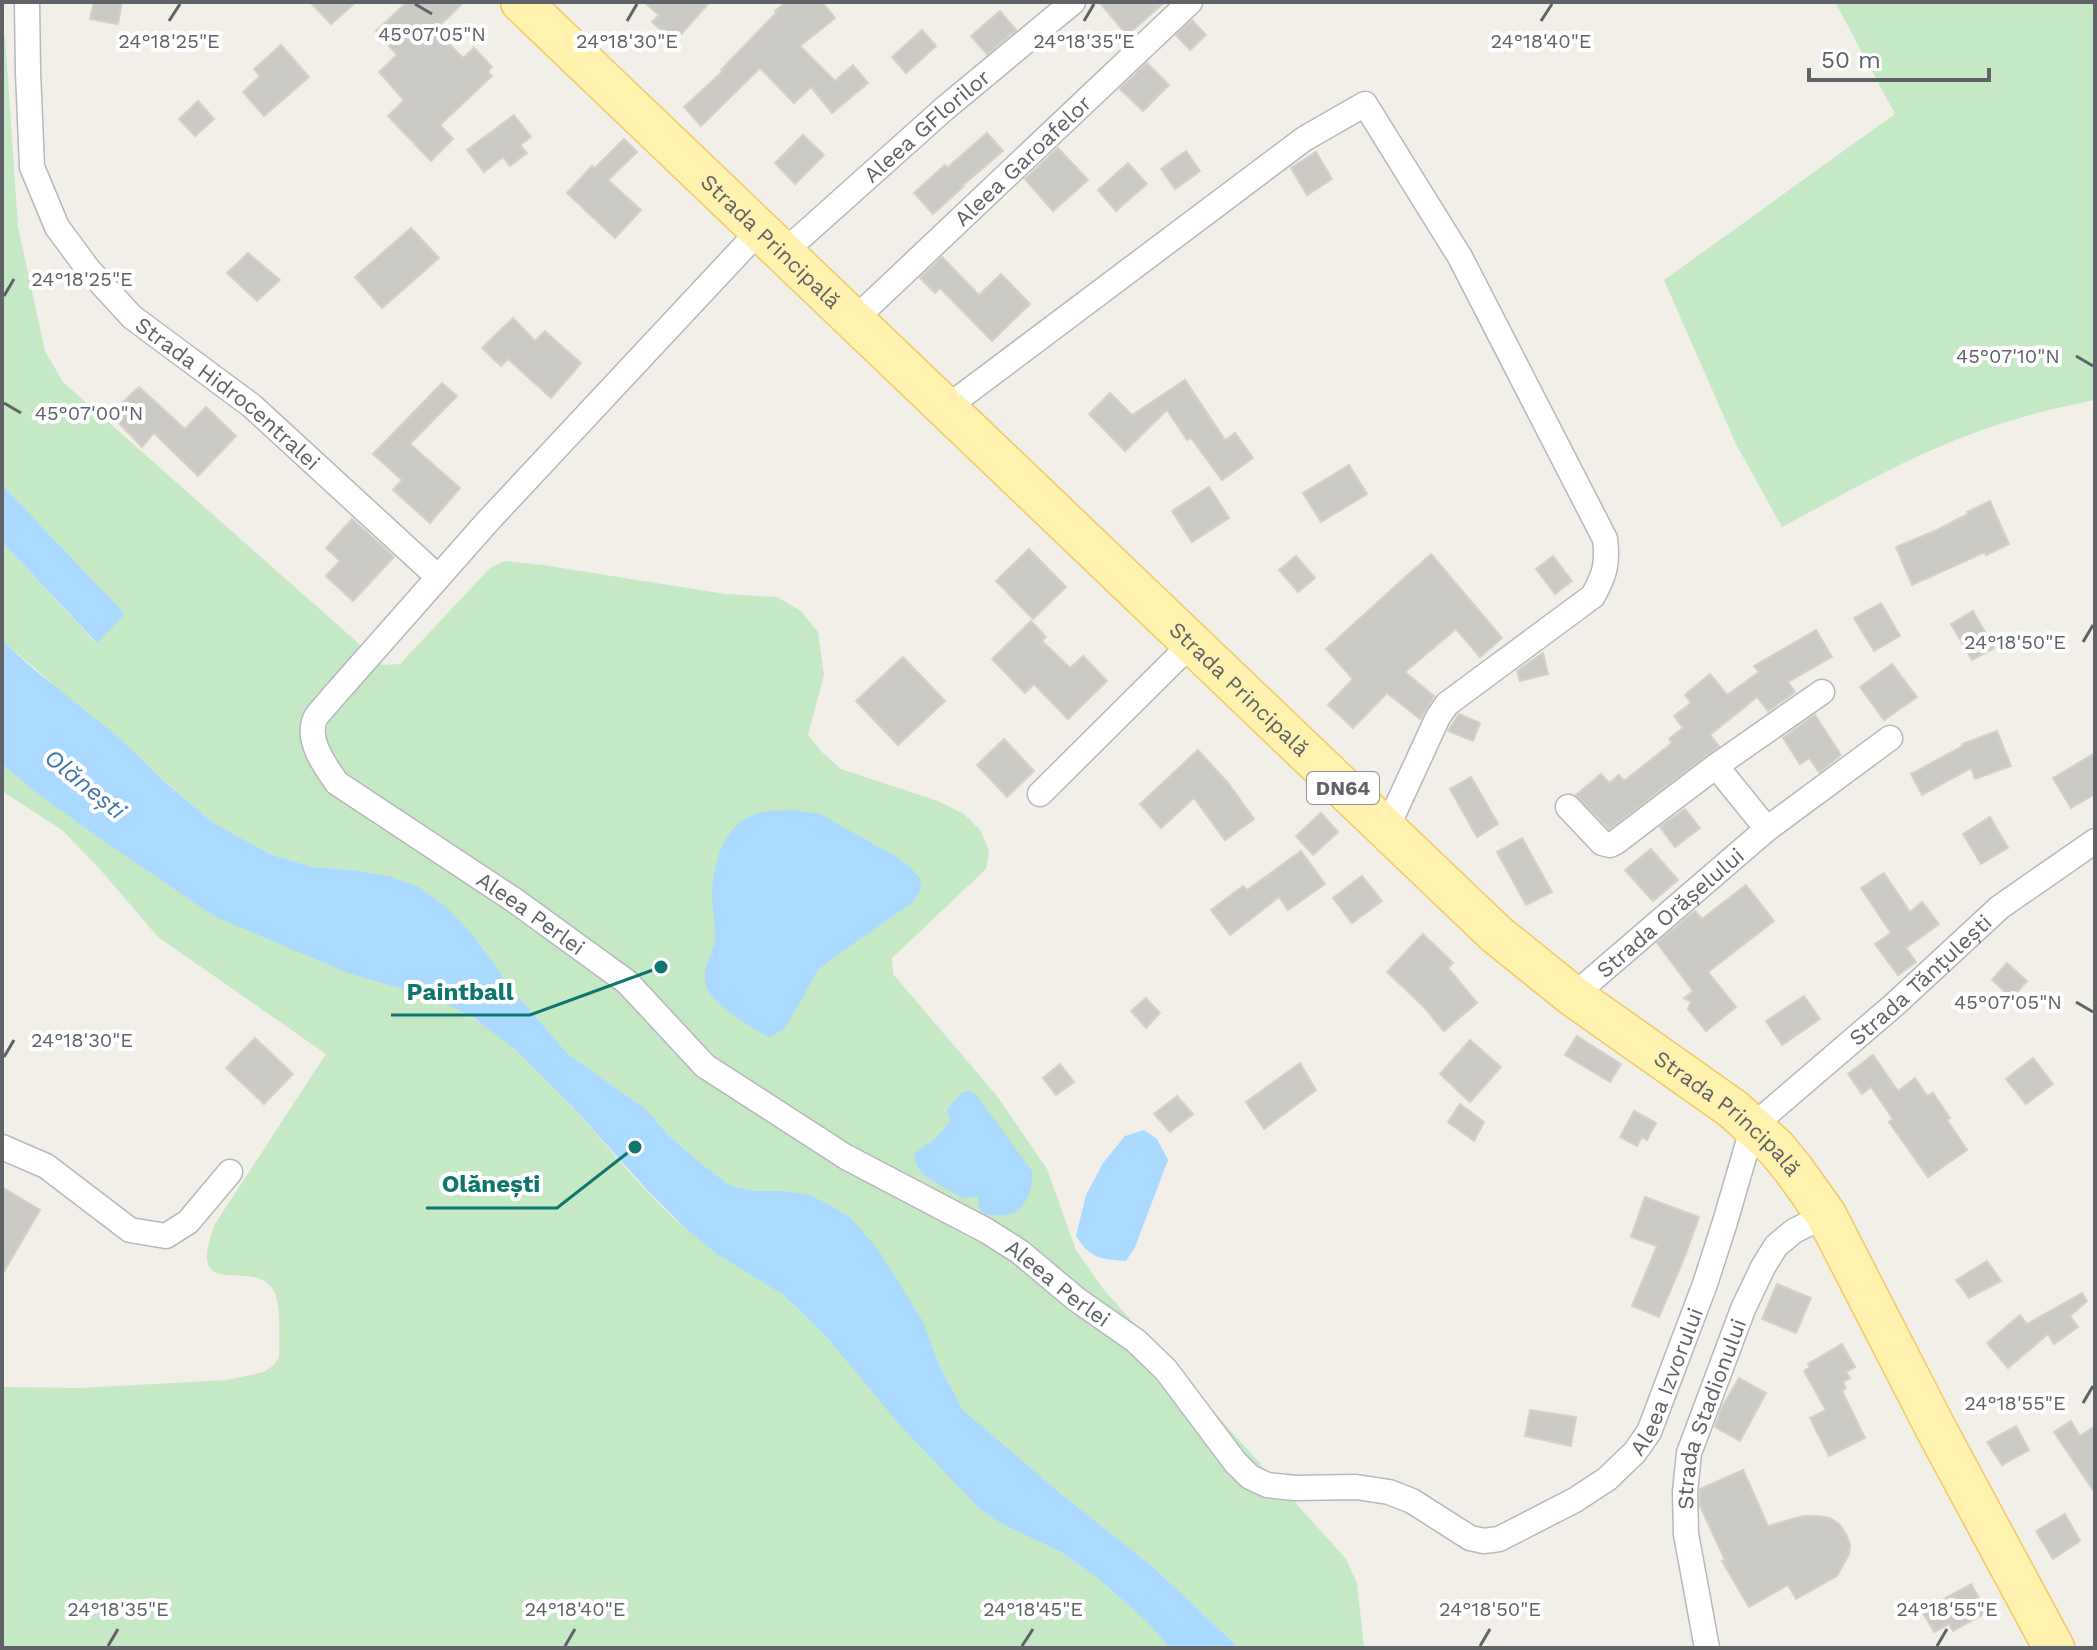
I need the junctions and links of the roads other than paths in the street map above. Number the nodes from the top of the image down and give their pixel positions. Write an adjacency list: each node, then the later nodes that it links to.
1 (27, 2): 8 (street, Strada Hidrocentralei)
2 (1073, 2): 5 (street, Aleea GFlorilor)
3 (1190, 2): 6 (street, Aleea Garoafelor)
4 (533, 6): 5 (main road, Strada Principală / DN64)
5 (771, 242): 6 (main road, Strada Principală / DN64); 8 (street, Aleea Perlei)
6 (854, 320): 7 (main road, Strada Principală / DN64)
7 (946, 408): 9 (main road, Strada Principală / DN64); 16 (street)
8 (438, 577): 25 (street, Aleea Perlei)
9 (1192, 643): 13 (street); 16 (main road, Strada Principală / DN64)
10 (1822, 692): 12 (street)
11 (1890, 738): 15 (street, Strada Orășelului)
12 (1716, 766): 14 (street); 15 (street)
13 (1040, 794)
14 (1568, 807)
15 (1767, 829): 18 (street, Strada Orășelului)
16 (1386, 830): 18 (main road, Strada Principală / DN64)
17 (2095, 841): 19 (street, Strada Tănțulești)
18 (1573, 996): 19 (main road, Strada Principală / DN64)
19 (1753, 1126): 22 (main road, Strada Principală / DN64); 23 (street, Aleea Izvorului)
20 (2, 1147): 21 (street)
21 (230, 1172)
22 (1826, 1215): 24 (street, Strada Stadionului); 27 (main road, Strada Principală / DN64)
23 (1649, 1432): 24 (street); 25 (street, Aleea Izvorului)
24 (1689, 1453): 26 (street, Strada Stadionului)
25 (1470, 1538)
26 (1707, 1648)
27 (2054, 1648)

